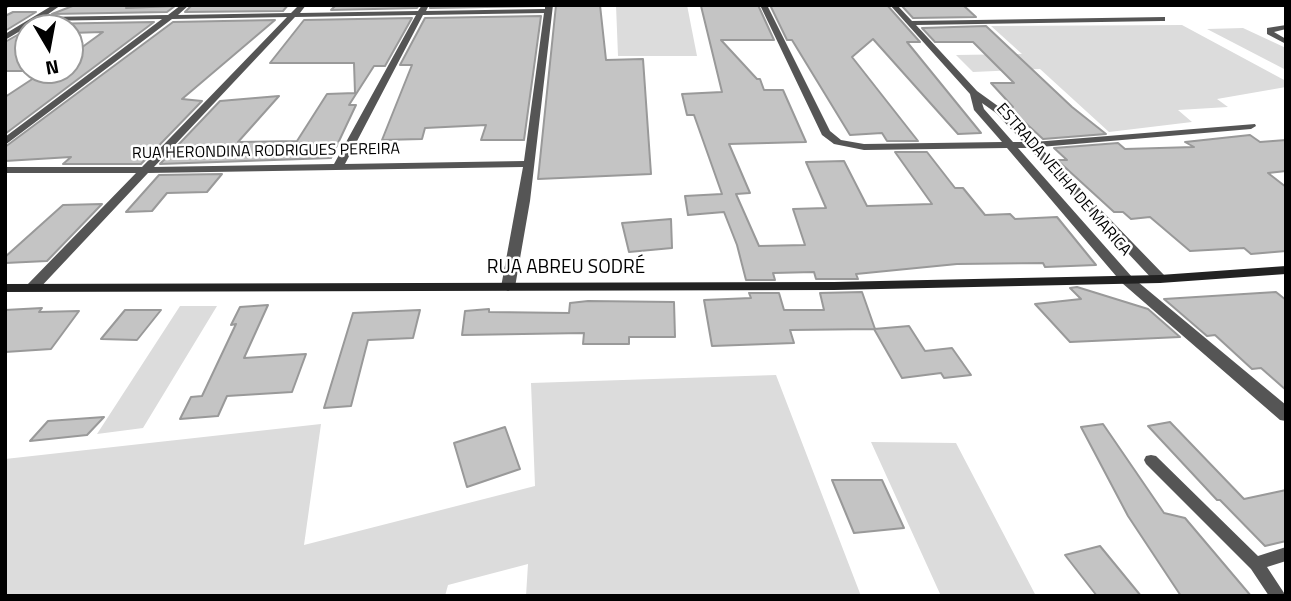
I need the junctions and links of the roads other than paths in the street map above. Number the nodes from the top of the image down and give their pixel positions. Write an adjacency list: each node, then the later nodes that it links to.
1 (36, 5): 6 (street)
2 (187, 5): 10 (street)
3 (303, 5): 9 (street)
4 (763, 5): 19 (street)
5 (893, 5): 13 (street)
6 (55, 7)
7 (549, 8): 8 (street); 21 (street)
8 (423, 9): 9 (street); 22 (street)
9 (294, 15): 10 (street); 24 (street)
10 (170, 18): 11 (street); 18 (street)
11 (84, 19)
12 (1162, 19): 13 (street)
13 (910, 23): 16 (street)
14 (1286, 27): 15 (street)
15 (1286, 42)
16 (974, 93): 19 (street, ESTRADA VELHA DE MARICA); 20 (street, ESTRADA VELHA DE MARICA)
17 (1251, 126): 20 (street)
18 (5, 142)
19 (1010, 145): 20 (street); 27 (street, ESTRADA VELHA DE MARICA)
20 (1031, 145): 26 (street, ESTRADA VELHA DE MARICA)
21 (527, 164): 22 (street, RUA HERONDINA RODRIGUES PEREIRA); 28 (street)
22 (338, 166): 24 (street, RUA HERONDINA RODRIGUES PEREIRA)
23 (5, 170): 24 (street, RUA HERONDINA RODRIGUES PEREIRA)
24 (145, 170): 30 (street)
25 (1286, 270): 26 (main road, RUA ABREU SODRÉ)
26 (1160, 279): 27 (main road, RUA ABREU SODRÉ)
27 (1127, 280): 28 (main road, RUA ABREU SODRÉ); 31 (street, ESTRADA VELHA DE MARICA)
28 (508, 287): 30 (main road, RUA ABREU SODRÉ)
29 (5, 288): 30 (main road, RUA ABREU SODRÉ)
30 (32, 288)
31 (1286, 415)
32 (1151, 460): 34 (lane)
33 (1286, 554): 34 (lane)
34 (1255, 564): 35 (lane)
35 (1278, 596)

